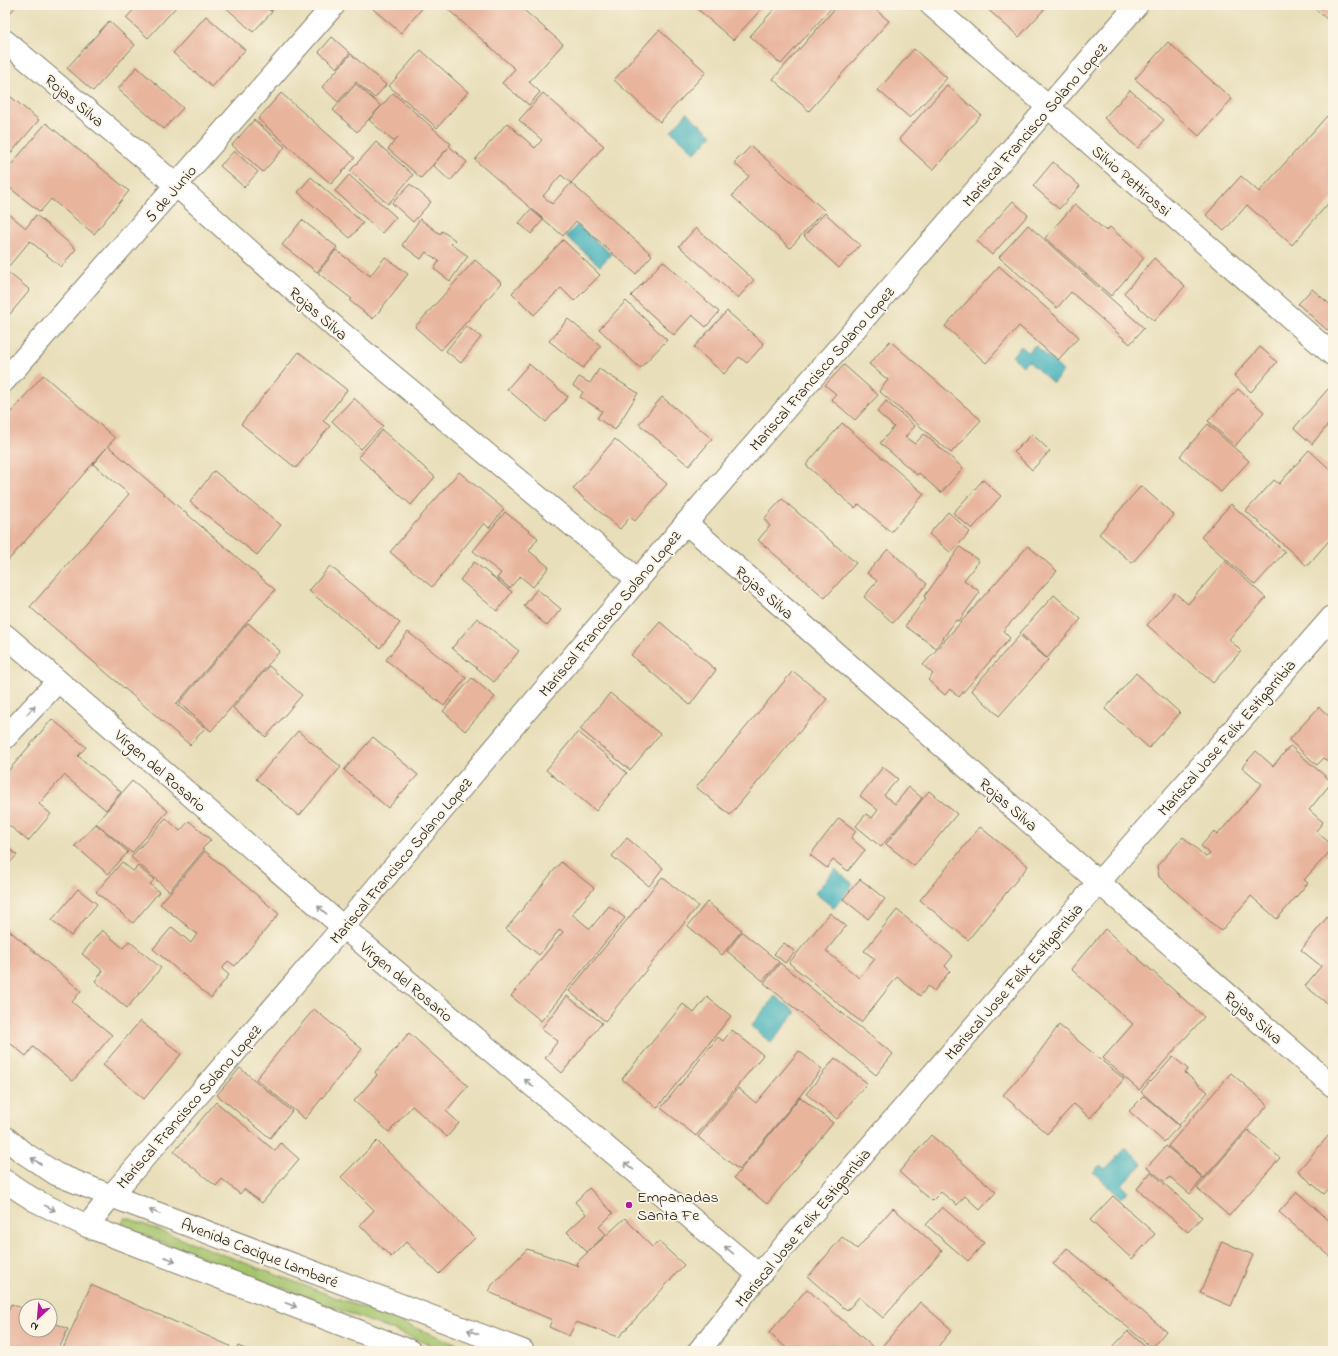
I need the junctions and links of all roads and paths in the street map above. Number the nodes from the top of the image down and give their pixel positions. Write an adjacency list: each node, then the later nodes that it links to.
1 (334, 5): 6 (street, 5 de Junio)
2 (931, 5): 5 (street, Silvio Pettirossi)
3 (1137, 5): 5 (street, Mariscal Francisco Solano Lopez)
4 (5, 41): 6 (street, Rojas Silva)
5 (1048, 107): 7 (street, Silvio Pettirossi); 9 (street, Mariscal Francisco Solano Lopez)
6 (176, 185): 8 (street, 5 de Junio); 10 (street, Rojas Silva)
7 (1333, 355)
8 (5, 380)
9 (686, 523): 10 (street, Mariscal Francisco Solano Lopez); 15 (street, Rojas Silva)
10 (638, 580): 16 (street, Mariscal Francisco Solano Lopez)
11 (1333, 616): 15 (street, Mariscal Jose Felix Estigarribia)
12 (5, 635): 13 (street, Virgen del Rosario)
13 (58, 681): 14 (street, one-way to 13); 16 (street, Virgen del Rosario, one-way to 13)
14 (5, 738)
15 (1099, 882): 17 (street, Rojas Silva); 22 (street, Mariscal Jose Felix Estigarribia)
16 (343, 927): 20 (street, Mariscal Francisco Solano Lopez); 22 (street, Virgen del Rosario, one-way to 16)
17 (1333, 1086)
18 (5, 1137): 20 (street, Avenida Cacique Lambaré, one-way to 18)
19 (6, 1182): 21 (street, one-way to 21)
20 (111, 1196): 21 (street, Mariscal Francisco Solano Lopez); 24 (street, Avenida Cacique Lambaré, one-way to 20)
21 (87, 1226): 23 (street, one-way to 23)
22 (759, 1275): 25 (street, Mariscal Jose Felix Estigarribia)
23 (410, 1351)
24 (523, 1351)
25 (699, 1351)

